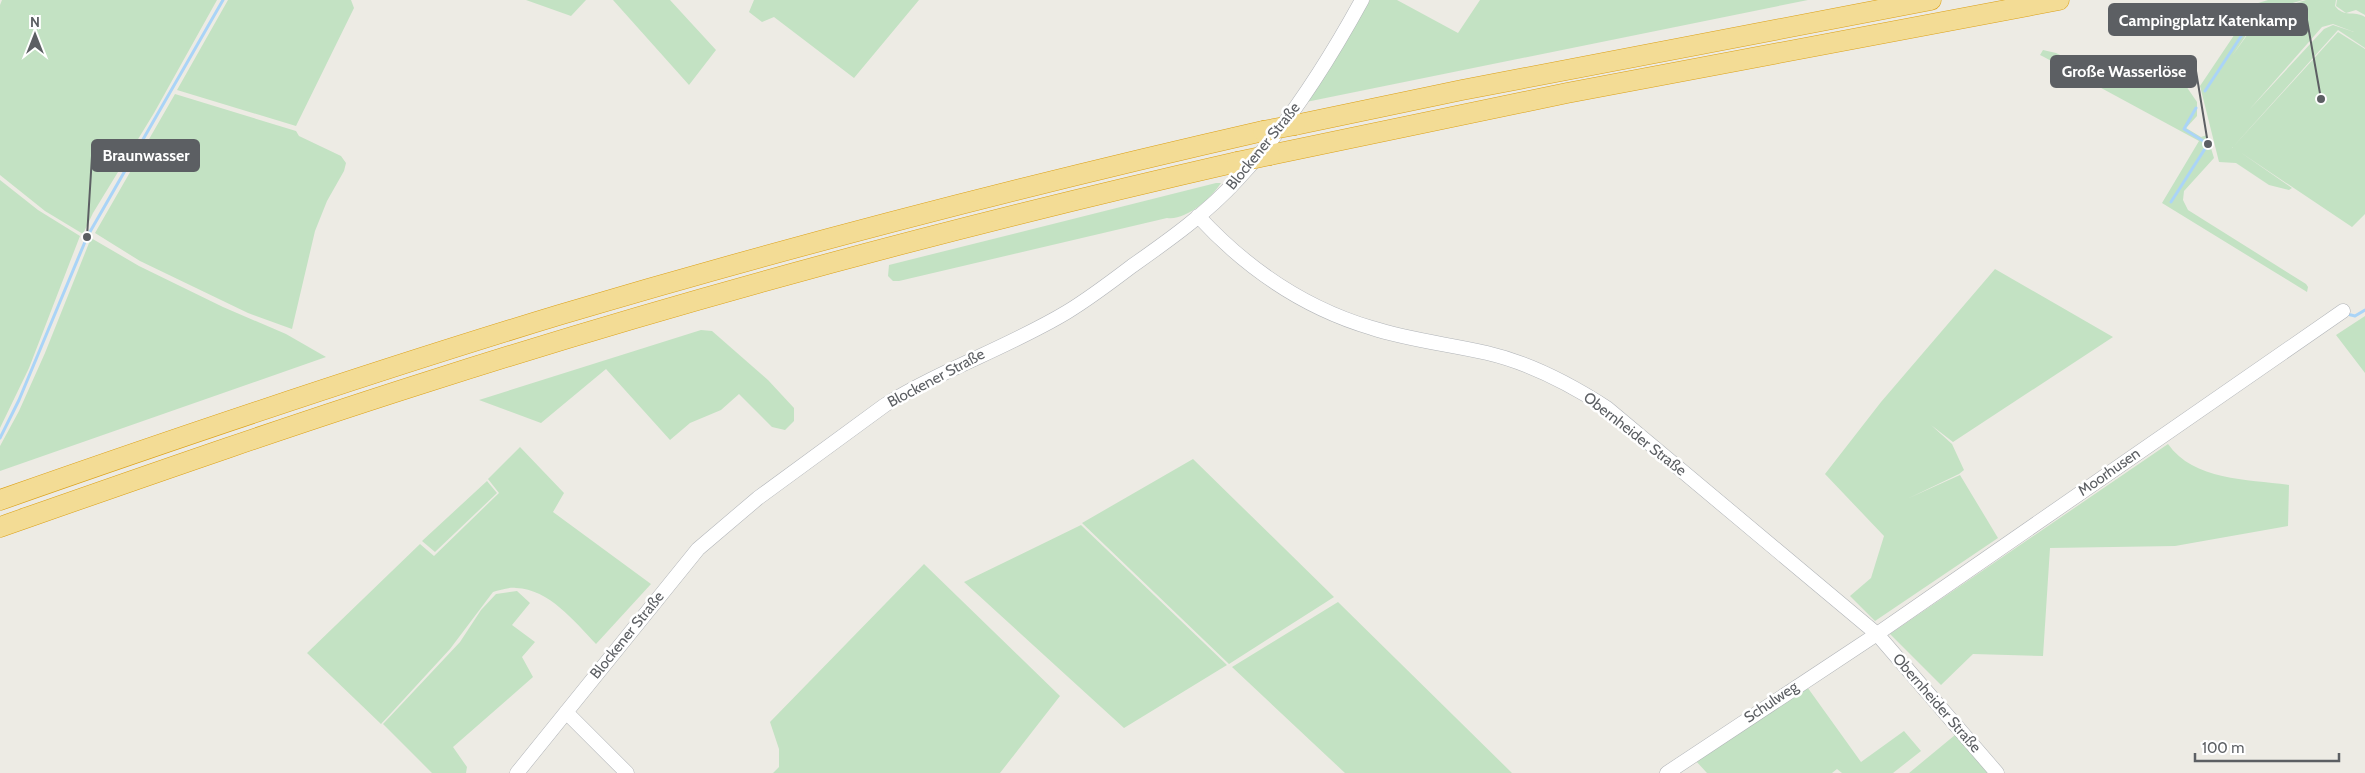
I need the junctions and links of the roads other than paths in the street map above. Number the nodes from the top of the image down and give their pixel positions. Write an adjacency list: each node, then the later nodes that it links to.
1 (1362, 0): 4 (street, Blockener Straße)
2 (1932, 0): 6 (highway, bridge)
3 (2058, 0): 7 (highway, bridge)
4 (1198, 216): 8 (street, Obernheider Straße); 9 (street, Blockener Straße)
5 (2342, 311): 8 (street, Moorhusen)
6 (0, 500)
7 (0, 527)
8 (1877, 634): 12 (street, Schulweg); 13 (street, Obernheider Straße)
9 (566, 712): 10 (street, Blockener Straße); 11 (street)
10 (517, 773)
11 (627, 773)
12 (1667, 773)
13 (1998, 773)

